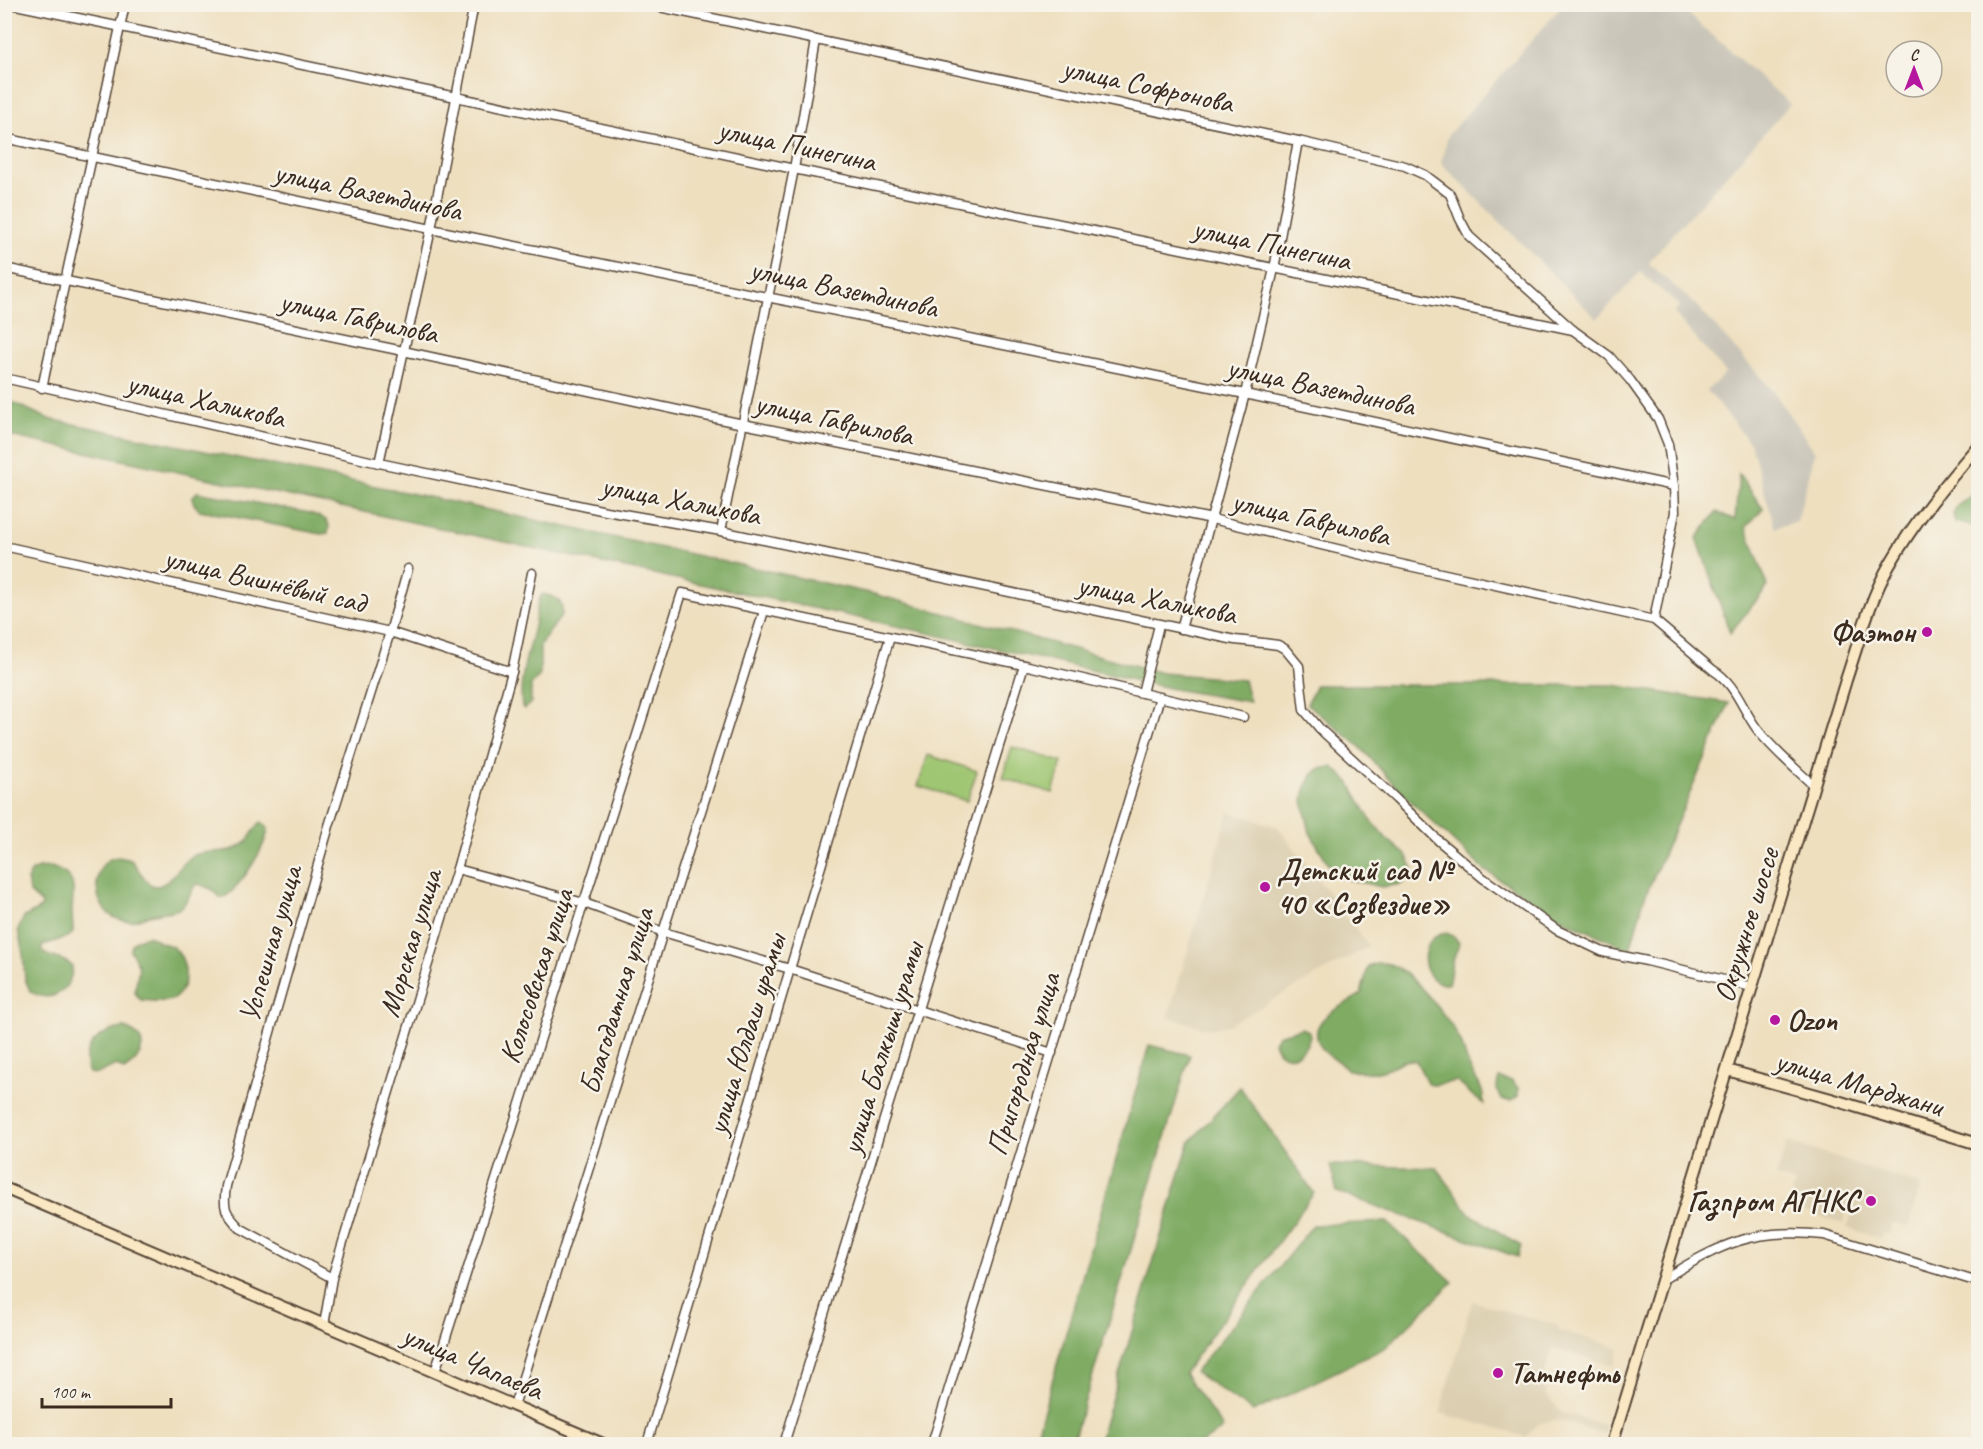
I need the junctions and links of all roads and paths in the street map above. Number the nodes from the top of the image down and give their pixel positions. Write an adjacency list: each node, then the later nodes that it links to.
1 (11, 4): 5 (street, улица Пинегина)
2 (125, 4): 5 (street)
3 (474, 4): 7 (street)
4 (645, 4): 6 (street, улица Софронова)
5 (120, 28): 7 (street, улица Пинегина); 10 (street)
6 (816, 40): 9 (street, улица Софронова); 11 (street)
7 (456, 97): 11 (street, улица Пинегина); 12 (street)
8 (4, 138): 10 (street, улица Вазетдинова)
9 (1298, 141): 14 (street); 17 (street, улица Софронова)
10 (91, 156): 12 (street, улица Вазетдинова); 15 (street)
11 (794, 169): 14 (street, улица Пинегина); 16 (street)
12 (431, 229): 16 (street, улица Вазетдинова); 18 (street)
13 (4, 268): 15 (street, улица Гаврилова)
14 (1274, 269): 17 (street, улица Пинегина); 21 (street)
15 (65, 280): 18 (street, улица Гаврилова); 20 (street)
16 (768, 297): 21 (street, улица Вазетдинова); 22 (street)
17 (1573, 330): 25 (street, улица Софронова)
18 (403, 351): 22 (street, улица Гаврилова); 24 (street)
19 (4, 378): 20 (street, улица Халикова)
20 (42, 388): 24 (street, улица Халикова)
21 (1245, 394): 25 (street, улица Вазетдинова); 26 (street)
22 (743, 424): 26 (street, улица Гаврилова); 27 (street)
23 (1978, 446): 42 (street, Окружное шоссе)
24 (379, 464): 27 (street, улица Халикова)
25 (1674, 486): 32 (street, улица Софронова)
26 (1212, 519): 32 (street, улица Гаврилова); 34 (street)
27 (721, 531): 33 (street, улица Халикова)
28 (4, 546): 35 (street, улица Вишнёвый сад)
29 (408, 569): 35 (street, Успешная улица)
30 (532, 573): 38 (street, Морская улица)
31 (764, 611): 36 (street); 44 (street, Колосовская улица); 45 (street, Благодатная улица)
32 (1654, 620): 42 (street)
33 (1159, 625): 34 (street, улица Халикова); 39 (street)
34 (1181, 629): 47 (street, улица Халикова)
35 (390, 632): 38 (street, улица Вишнёвый сад); 53 (street, Успешная улица)
36 (890, 637): 37 (street); 46 (street, улица Юлдаш урамы)
37 (1024, 665): 39 (street); 48 (street, улица Балкыш урамы)
38 (512, 672): 43 (street, Морская улица)
39 (1142, 693): 40 (street)
40 (1160, 698): 41 (street); 49 (street, Пригородная улица)
41 (1243, 717)
42 (1814, 786): 47 (street, Окружное шоссе)
43 (458, 869): 44 (street); 53 (street, Морская улица)
44 (584, 903): 45 (street); 57 (street, Колосовская улица)
45 (663, 932): 46 (street); 58 (street, Благодатная улица)
46 (790, 969): 48 (street); 60 (street, улица Юлдаш урамы)
47 (1752, 987): 50 (street, Окружное шоссе)
48 (919, 1010): 49 (street); 61 (street, улица Балкыш урамы)
49 (1052, 1053): 62 (street, Пригородная улица)
50 (1727, 1070): 51 (street, улица Марджани); 54 (street, Окружное шоссе)
51 (1978, 1144)
52 (4, 1188): 56 (street, улица Чапаева)
53 (332, 1278): 56 (street, Морская улица)
54 (1662, 1280): 55 (street); 63 (street, Окружное шоссе)
55 (1978, 1282)
56 (324, 1325): 57 (street, улица Чапаева)
57 (435, 1372): 58 (street, улица Чапаева)
58 (514, 1406): 59 (street, улица Чапаева)
59 (603, 1444)
60 (647, 1444)
61 (784, 1444)
62 (932, 1444)
63 (1612, 1444)

